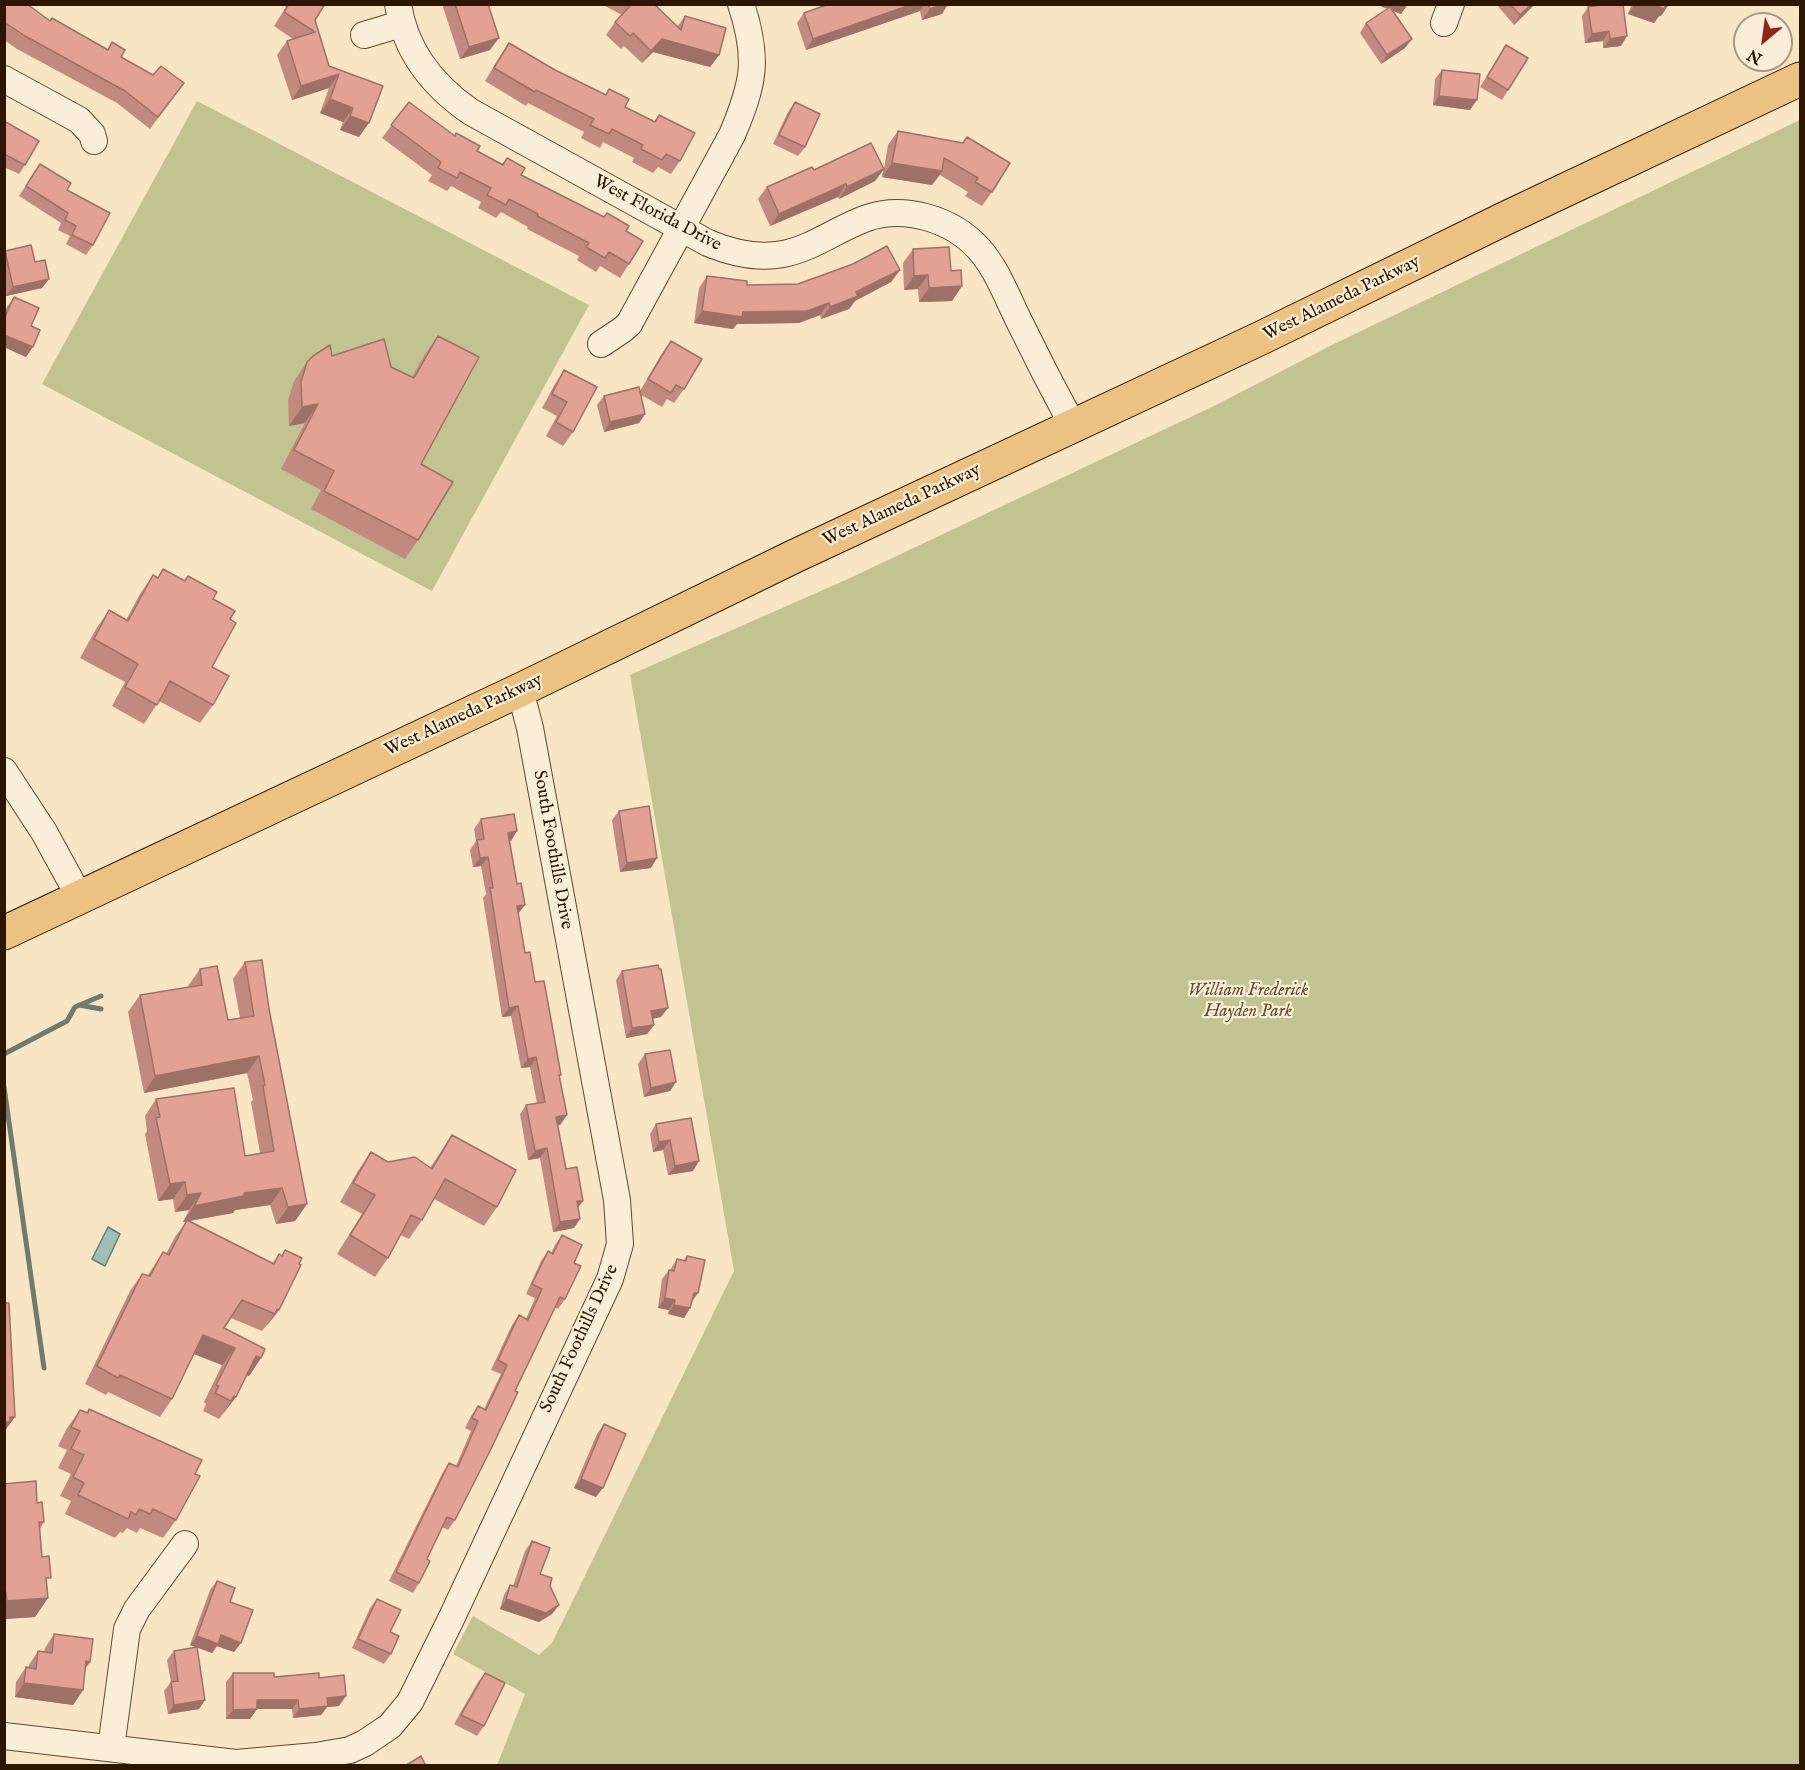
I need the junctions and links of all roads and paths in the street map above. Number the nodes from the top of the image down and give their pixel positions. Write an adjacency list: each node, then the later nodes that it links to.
1 (741, 4): 7 (street)
2 (400, 14): 3 (street); 7 (street, West Florida Drive)
3 (364, 35)
4 (4, 79): 6 (street)
5 (1800, 79): 9 (main road, West Alameda Parkway)
6 (94, 141)
7 (680, 230): 8 (street); 9 (street, West Florida Drive)
8 (601, 344)
9 (1073, 426): 10 (main road, West Alameda Parkway)
10 (520, 690): 12 (main road, West Alameda Parkway); 17 (street, South Foothills Drive)
11 (4, 771): 12 (street)
12 (79, 896): 13 (main road, West Alameda Parkway)
13 (4, 933)
14 (185, 1544): 16 (street)
15 (4, 1736): 16 (street, South Foothills Drive)
16 (111, 1748): 17 (street, South Foothills Drive)
17 (236, 1764)

